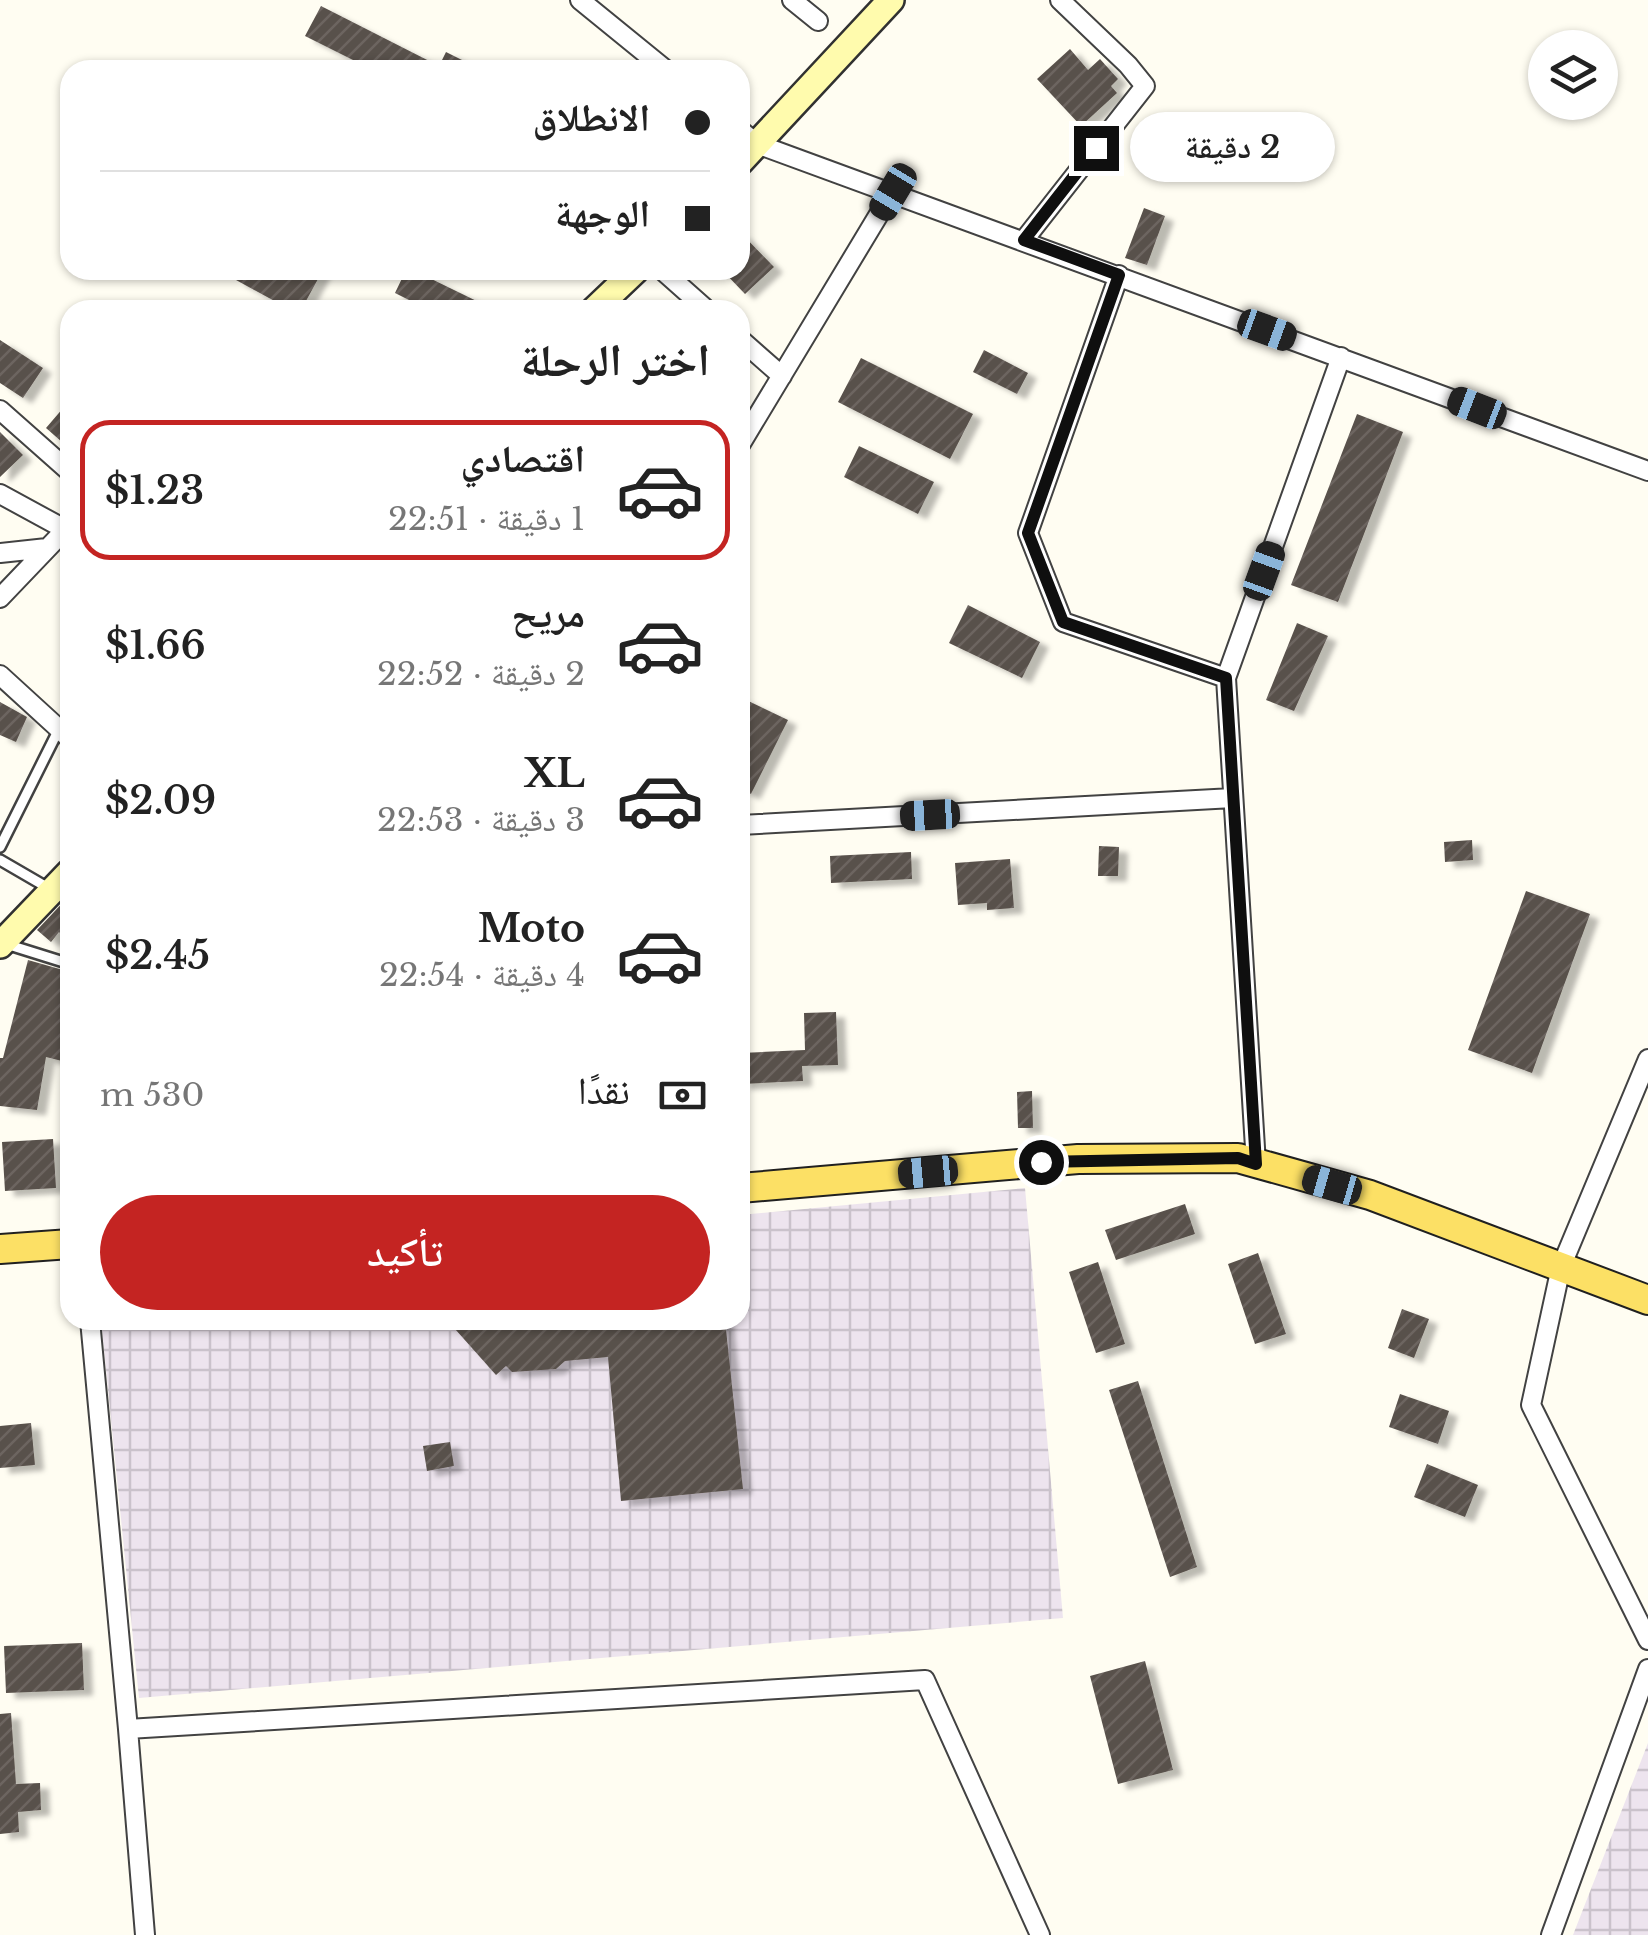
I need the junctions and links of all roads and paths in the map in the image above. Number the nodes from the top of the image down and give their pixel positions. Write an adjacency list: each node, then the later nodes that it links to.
1 (580, 0): 6 (street)
2 (792, 0): 5 (street)
3 (891, 0): 7 (main road)
4 (1060, 0): 10 (street)
5 (818, 21)
6 (654, 60)
7 (750, 141)
8 (750, 146): 9 (street)
9 (893, 192): 10 (street); 18 (street)
10 (1024, 240): 11 (street)
11 (1119, 275): 17 (street); 30 (street)
12 (626, 280): 14 (main road)
13 (673, 280): 15 (street)
14 (604, 300)
15 (696, 300)
16 (750, 348): 18 (street)
17 (1341, 357): 22 (street); 30 (street)
18 (782, 376): 20 (street)
19 (0, 410): 21 (street)
20 (750, 429)
21 (60, 463)
22 (1648, 471)
23 (0, 494): 24 (street)
24 (60, 527)
25 (60, 537): 26 (street)
26 (47, 548): 27 (street); 28 (street)
27 (0, 553)
28 (0, 598)
29 (0, 675): 31 (street)
30 (1226, 678): 33 (street)
31 (60, 729)
32 (60, 743): 35 (lane)
33 (1233, 798): 34 (street); 42 (street)
34 (750, 824)
35 (0, 847)
36 (0, 860): 37 (lane)
37 (60, 881)
38 (60, 882): 39 (main road)
39 (1, 944): 40 (lane)
40 (60, 961)
41 (1648, 1058): 46 (street)
42 (1256, 1164): 43 (main road); 46 (main road)
43 (750, 1187)
44 (60, 1245): 45 (main road)
45 (0, 1249)
46 (1561, 1267): 47 (main road); 49 (street)
47 (1648, 1300)
48 (91, 1330): 51 (street)
49 (1648, 1640)
50 (1648, 1669): 54 (street)
51 (128, 1729): 52 (street); 53 (street)
52 (144, 1935)
53 (1040, 1935)
54 (1551, 1935)

